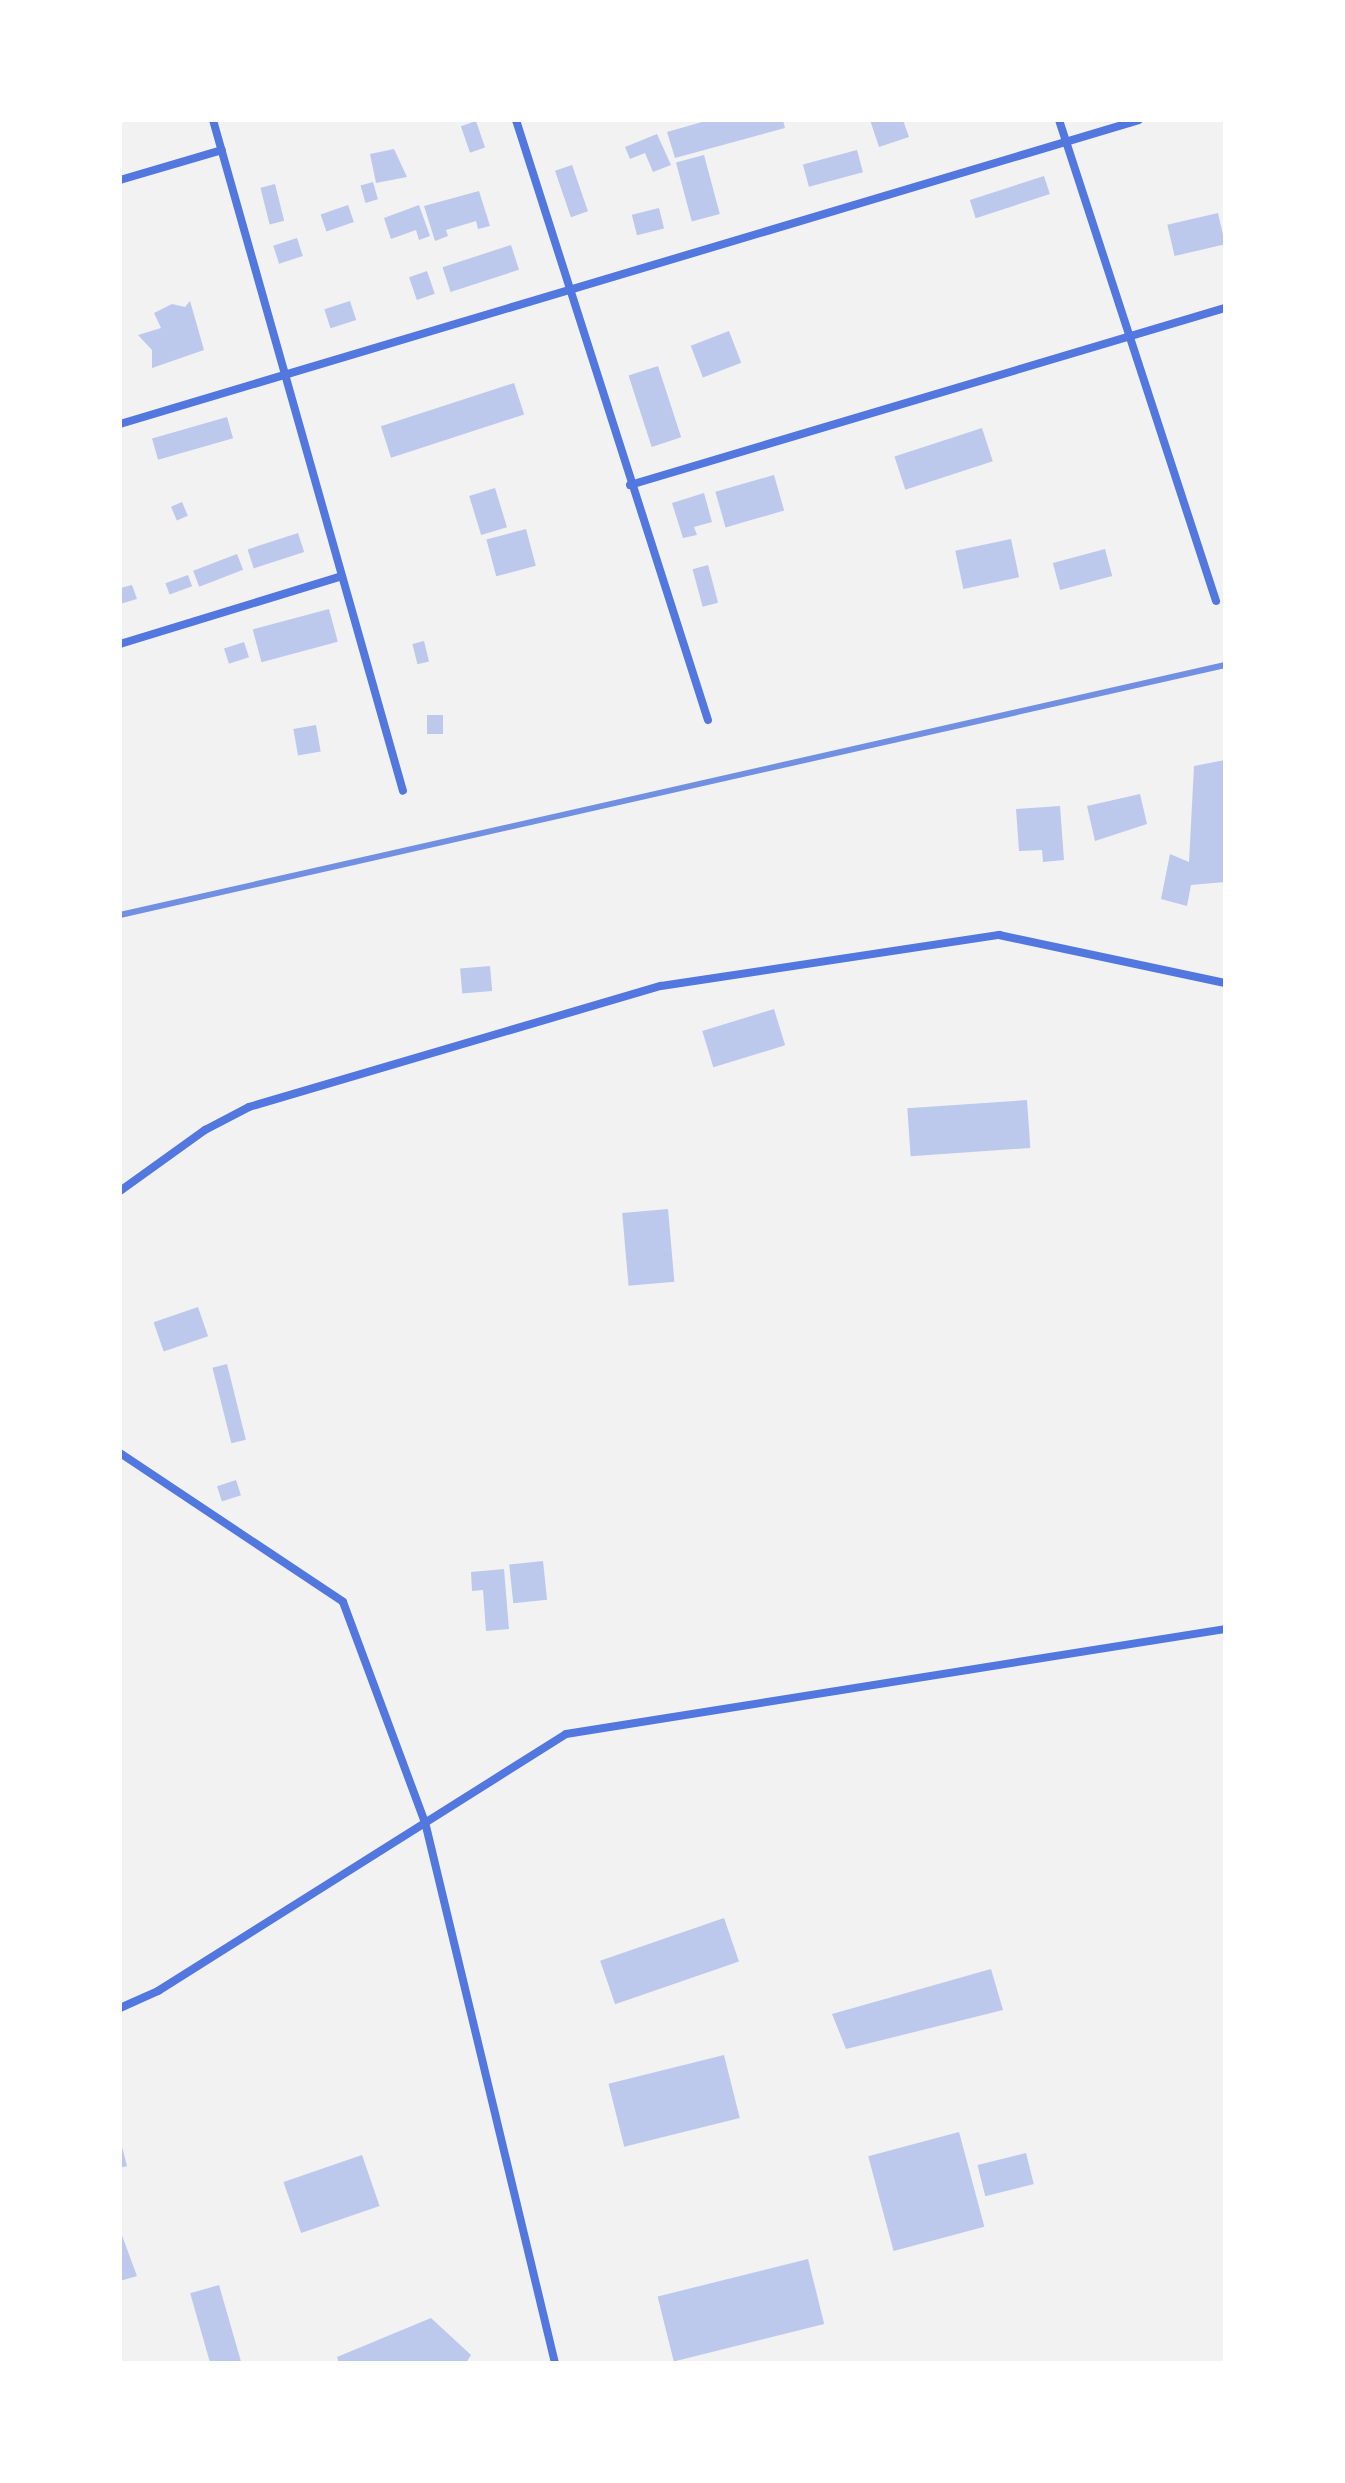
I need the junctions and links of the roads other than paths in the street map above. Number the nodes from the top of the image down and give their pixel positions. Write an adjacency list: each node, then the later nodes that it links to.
1 (213, 120): 6 (street)
2 (516, 120): 8 (street)
3 (1059, 120): 5 (street)
4 (1139, 120): 5 (street)
5 (1068, 141): 8 (street); 10 (street)
6 (222, 150): 7 (street); 11 (street)
7 (120, 180)
8 (567, 291): 11 (street); 13 (street)
9 (1225, 308): 10 (street)
10 (1131, 336): 13 (street); 15 (street)
11 (285, 375): 12 (street); 14 (street)
12 (120, 424)
13 (630, 485): 17 (street)
14 (342, 576): 16 (street); 18 (street)
15 (1216, 601)
16 (120, 644)
17 (708, 720)
18 (403, 791)
19 (1225, 983): 20 (street)
20 (120, 1191)
21 (120, 1453): 23 (street)
22 (1225, 1629): 23 (street)
23 (425, 1822): 24 (street); 25 (street)
24 (120, 2008)
25 (555, 2363)

